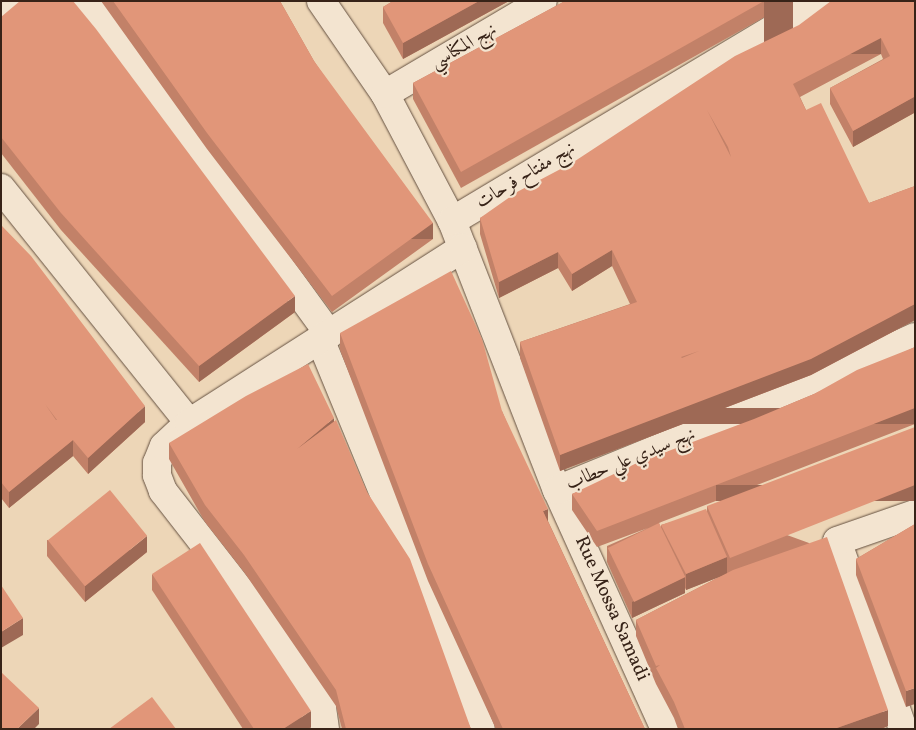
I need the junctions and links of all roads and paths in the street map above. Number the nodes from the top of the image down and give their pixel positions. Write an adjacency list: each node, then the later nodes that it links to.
1 (10, 1): 6 (street)
2 (87, 1): 11 (street)
3 (321, 1): 7 (street)
4 (543, 1): 7 (street, نهج المكناسي)
5 (819, 1): 9 (street, نهج مفتاح فرحات)
6 (1, 8)
7 (385, 94): 9 (street)
8 (1, 188): 13 (street)
9 (452, 221): 10 (street, نهج سيدي علي حطاب)
10 (463, 248): 11 (street); 14 (street, نهج سيدي علي حطاب)
11 (324, 336): 13 (street); 18 (street)
12 (915, 337): 14 (street, نهج سيدي علي حطاب)
13 (189, 423): 17 (street)
14 (557, 490): 19 (street, Rue Mossa Samadi)
15 (915, 514): 20 (street)
16 (915, 725): 20 (street)
17 (325, 729)
18 (482, 729)
19 (665, 729)
20 (904, 729)

